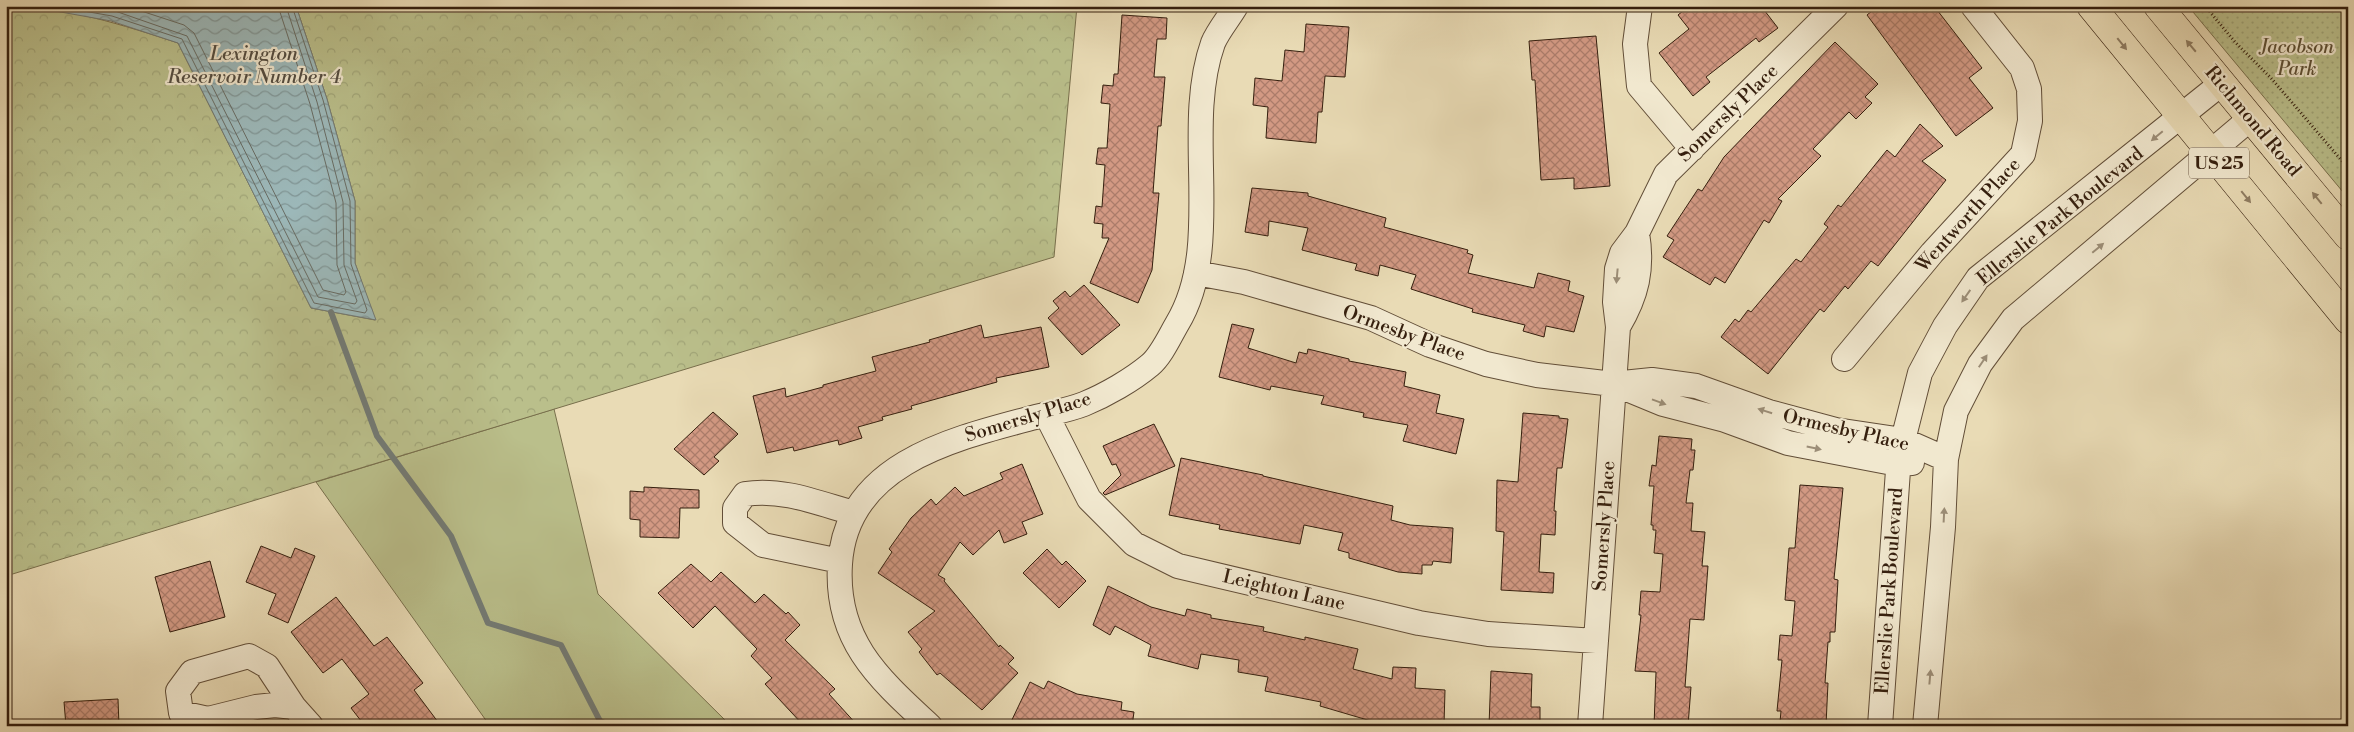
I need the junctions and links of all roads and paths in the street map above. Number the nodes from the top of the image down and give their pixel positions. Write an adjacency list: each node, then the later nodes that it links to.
1 (1236, 6): 15 (street, Somersly Place)
2 (1640, 6): 11 (street)
3 (1836, 6): 11 (street, Somersly Place)
4 (1973, 6): 17 (street, Wentworth Place)
5 (2091, 6): 9 (highway, US 25, one-way to 9)
6 (2158, 6): 8 (highway, Richmond Road / US 25, one-way to 6)
7 (2205, 6): 13 (path)
8 (2222, 83): 9 (street, Ellerslie Park Boulevard); 10 (highway, Richmond Road / US 25)
9 (2180, 117): 12 (highway, US 25); 20 (street, Ellerslie Park Boulevard, one-way to 20)
10 (2251, 118): 12 (street); 14 (highway, Richmond Road / US 25, one-way to 10)
11 (1692, 149): 18 (street, Somersly Place)
12 (2210, 152): 16 (highway, US 25, one-way to 16); 21 (street, one-way to 12)
13 (2348, 168)
14 (2348, 236)
15 (1196, 274): 18 (street, Ormesby Place); 19 (street, Somersly Place)
16 (2348, 320)
17 (1844, 359)
18 (1614, 384): 20 (street, Ormesby Place, one-way to 18); 22 (street, Ormesby Place, one-way to 22); 25 (street, Somersly Place)
19 (1046, 414): 23 (street, Somersly Place); 25 (street, Leighton Lane)
20 (1903, 440): 21 (street, Ormesby Place); 22 (street, Ellerslie Park Boulevard)
21 (1946, 459): 22 (street, Ormesby Place); 31 (street, one-way to 21)
22 (1898, 464): 30 (street, Ellerslie Park Boulevard)
23 (853, 513): 24 (street, Somersly Place); 24 (street)
24 (840, 562): 28 (street, Somersly Place)
25 (1596, 641): 29 (street, Somersly Place)
26 (294, 707): 27 (street)
27 (311, 726)
28 (930, 726)
29 (1590, 726)
30 (1880, 726)
31 (1926, 726)

